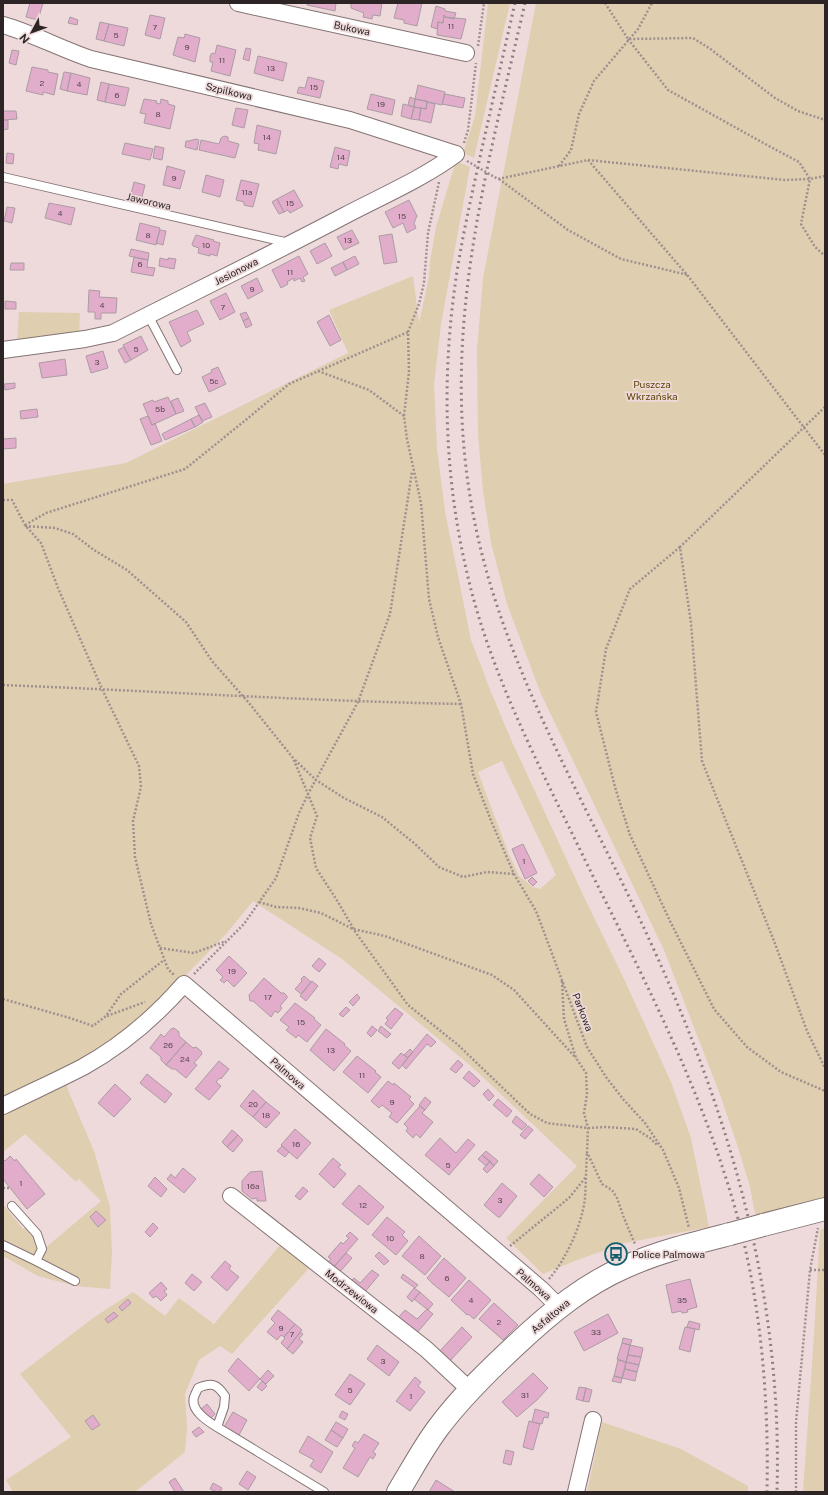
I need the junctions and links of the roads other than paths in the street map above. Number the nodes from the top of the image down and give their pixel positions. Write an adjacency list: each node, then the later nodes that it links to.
1 (238, 3): 3 (street, Bukowa)
2 (3, 25): 4 (street, Szpilkowa)
3 (473, 54)
4 (456, 154): 6 (street, Jesionowa)
5 (3, 178): 6 (lane, Jaworowa)
6 (292, 243): 7 (street, Jesionowa)
7 (148, 315): 8 (street, Jesionowa); 9 (lane)
8 (3, 350)
9 (177, 370)
10 (3, 1106): 17 (street, Palmowa)
11 (231, 1196): 18 (street, Modrzewiowa)
12 (12, 1206): 15 (lane)
13 (820, 1210): 17 (street, Asfaltowa, bridge)
14 (3, 1245): 15 (lane)
15 (36, 1261): 16 (lane)
16 (75, 1281)
17 (559, 1307): 18 (street, Asfaltowa)
18 (470, 1390): 22 (street, Asfaltowa)
19 (593, 1420): 23 (street)
20 (216, 1427): 20 (lane); 21 (lane)
21 (324, 1492)
22 (398, 1492)
23 (576, 1492)

